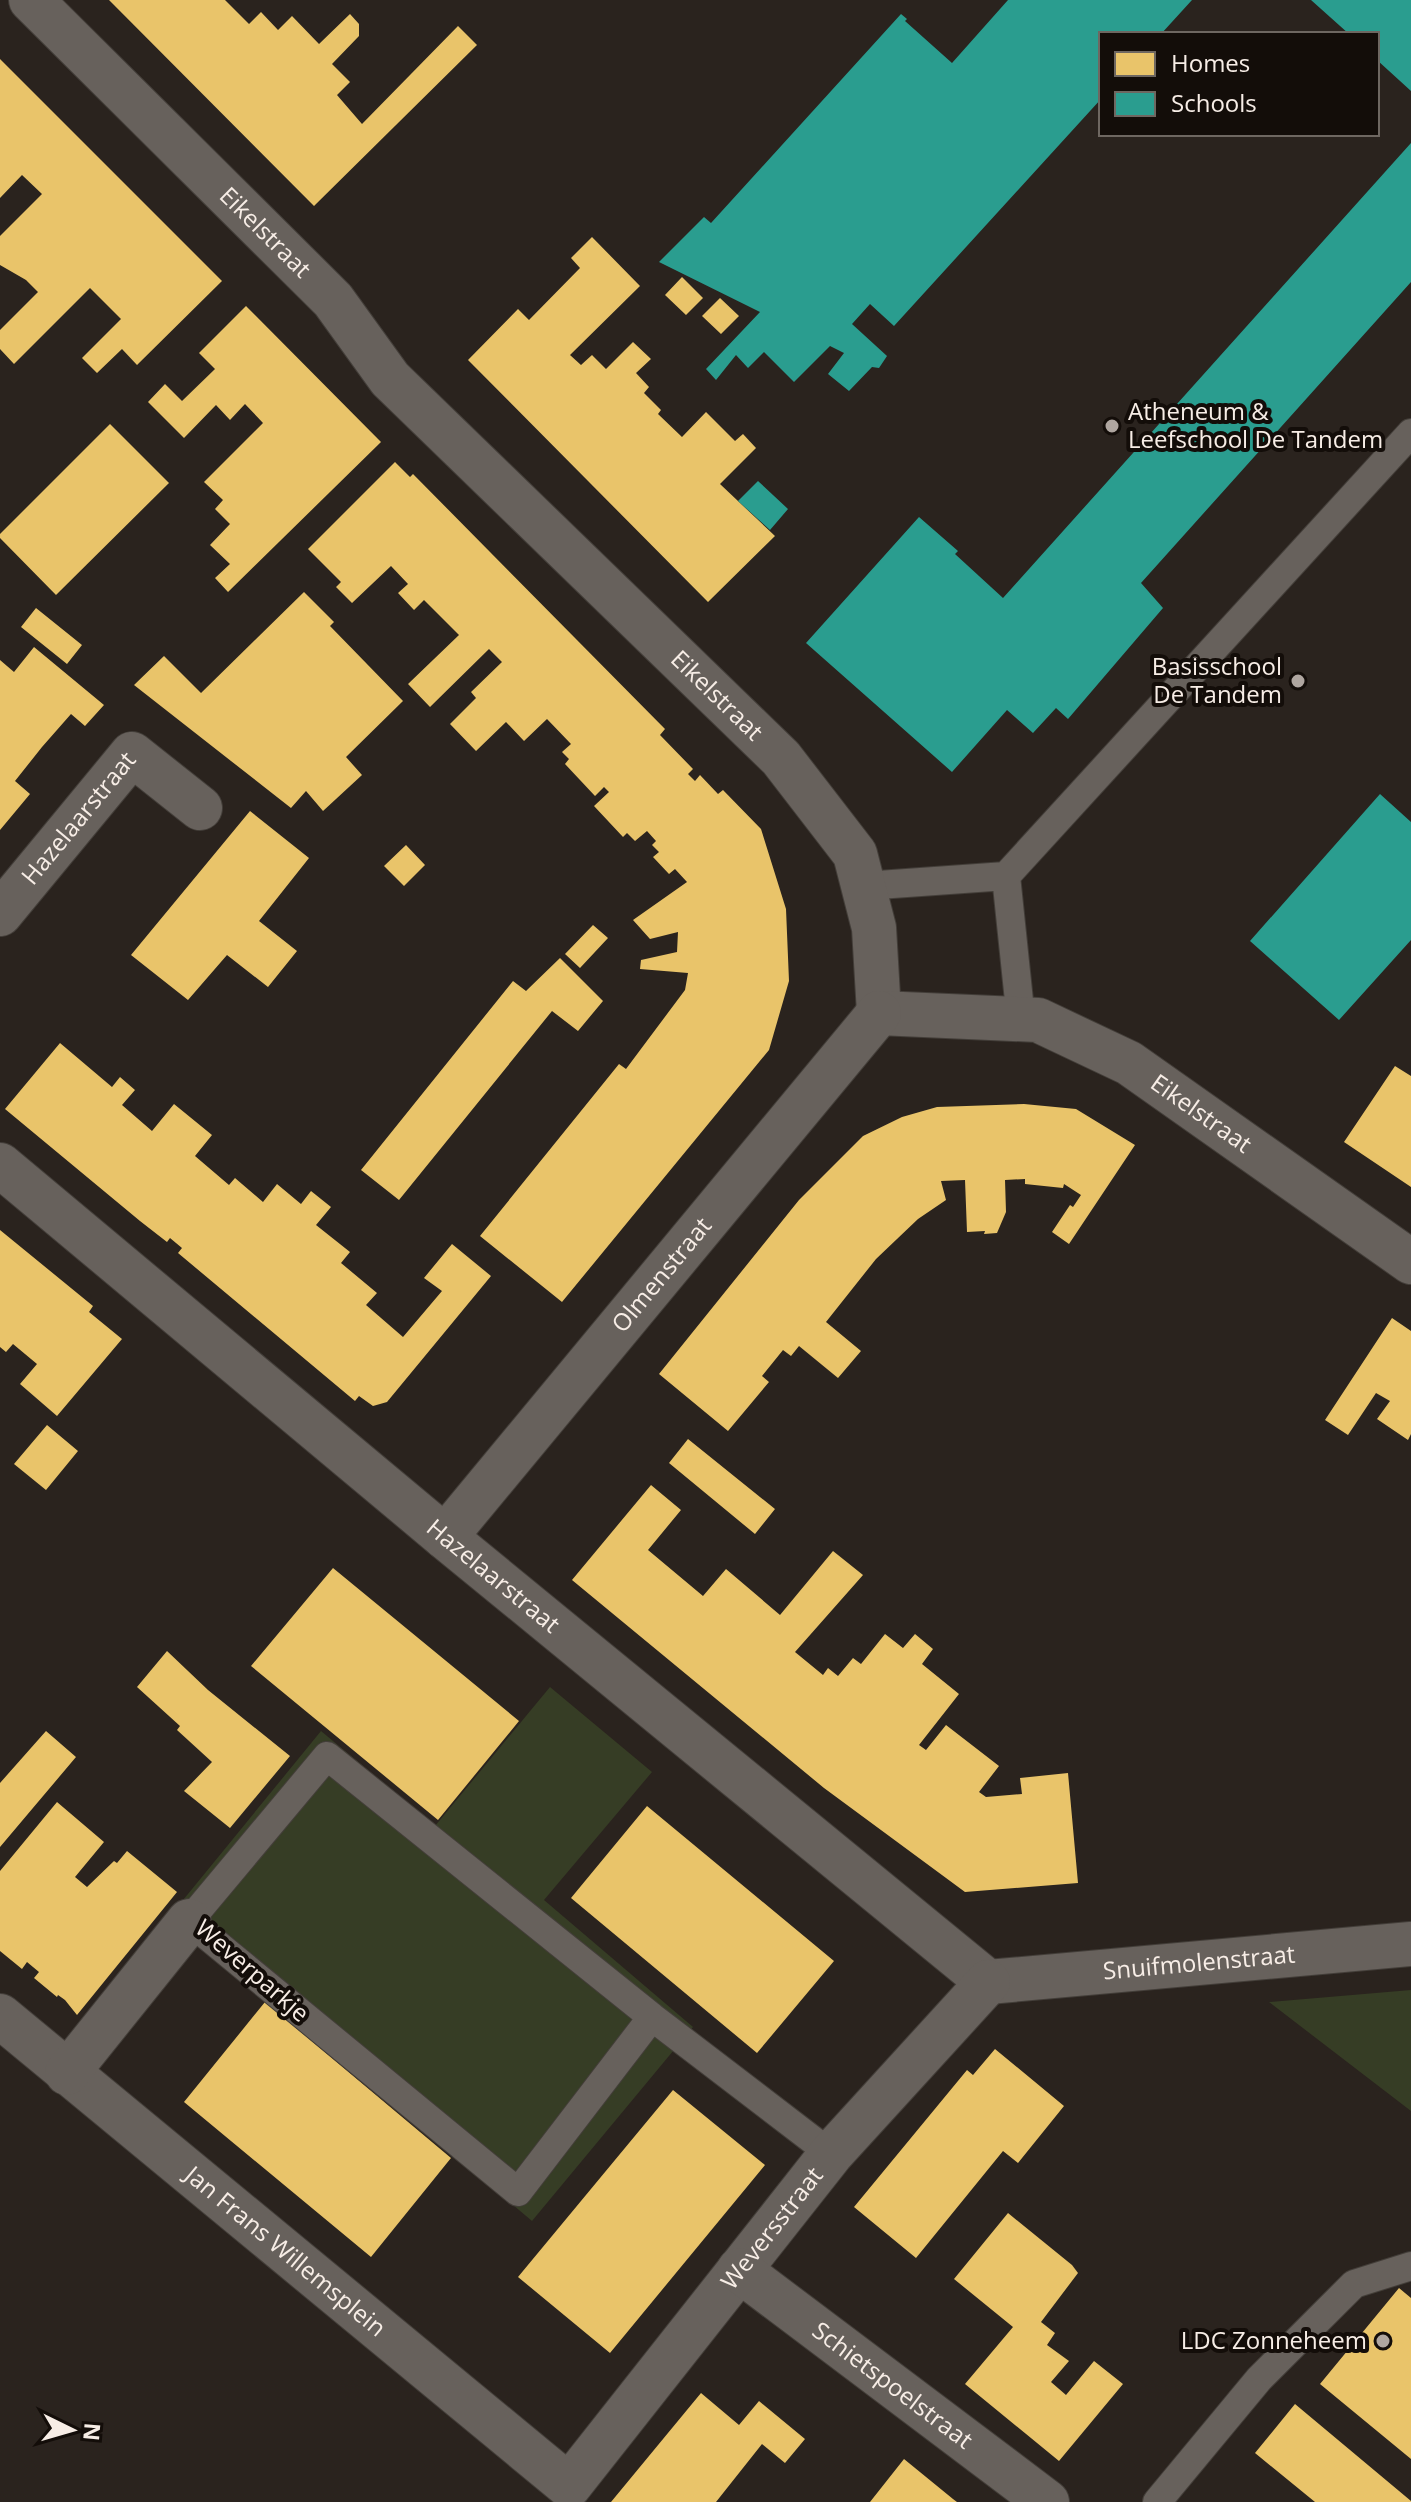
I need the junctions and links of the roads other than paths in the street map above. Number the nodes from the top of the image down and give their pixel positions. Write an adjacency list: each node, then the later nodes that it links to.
1 (31, 0): 5 (street, Eikelstraat)
2 (1411, 433): 4 (lane)
3 (200, 808): 6 (street, Hazelaarstraat)
4 (1006, 876): 5 (lane); 8 (lane)
5 (864, 886): 7 (street, Eikelstraat)
6 (0, 914)
7 (879, 1013): 8 (street, Eikelstraat); 11 (street, Olmenstraat)
8 (1021, 1020): 10 (street, Eikelstraat)
9 (0, 1165): 11 (street, Hazelaarstraat)
10 (1411, 1262)
11 (445, 1537): 14 (street, Hazelaarstraat)
12 (189, 1921): 16 (lane, Weverparkje); 16 (lane, Weverparkje); 17 (street)
13 (1411, 1944): 14 (street, Snuifmolenstraat)
14 (988, 1982): 18 (street, Weversstraat)
15 (0, 2016): 17 (street, Jan Frans Willemsplein)
16 (652, 2017): 18 (lane, Weverparkje)
17 (67, 2073): 21 (street, Jan Frans Willemsplein)
18 (831, 2154): 20 (street, Weversstraat)
19 (1411, 2266): 23 (lane)
20 (739, 2270): 21 (street, Weversstraat); 22 (street, Schietspoelstraat)
21 (569, 2486)
22 (1047, 2502)
23 (1157, 2502)

